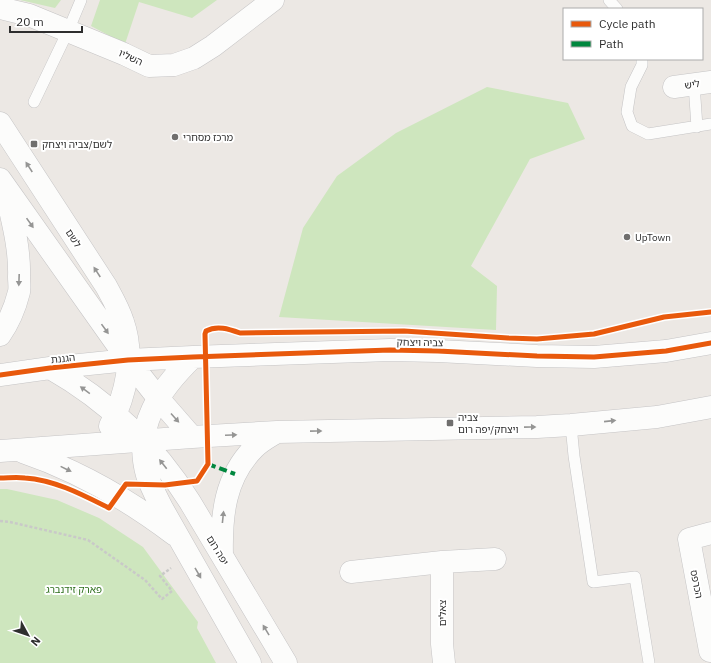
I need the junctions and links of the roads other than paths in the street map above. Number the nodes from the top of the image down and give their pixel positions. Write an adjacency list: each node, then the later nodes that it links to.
1 (80, 0): 6 (lane)
2 (272, 0): 6 (street, השליו)
3 (609, 0): 5 (lane)
4 (0, 8): 6 (street, השליו)
5 (616, 8)
6 (68, 31): 9 (lane)
7 (642, 60): 12 (lane)
8 (693, 84): 12 (lane)
9 (34, 102)
10 (0, 123): 17 (street, לשם, one-way to 10)
11 (711, 124): 12 (lane)
12 (696, 127)
13 (2, 183): 14 (street, one-way to 14); 17 (street, one-way to 17)
14 (0, 334)
15 (711, 343): 16 (street, צביה ויצחק)
16 (194, 357): 17 (street, צביה ויצחק); 20 (street)
17 (128, 360): 18 (street, הגננת); 20 (street); 22 (street, לשם)
18 (50, 368): 19 (street, הגננת); 22 (street, יפה רום, one-way to 18)
19 (0, 375)
20 (158, 398): 25 (street, one-way to 25); 26 (street)
21 (711, 407): 23 (street, one-way to 21)
22 (116, 414): 26 (street, יפה רום); 27 (street, לשם)
23 (571, 425): 24 (street, one-way to 23); 39 (lane)
24 (278, 432): 25 (street, one-way to 24); 31 (street, one-way to 24)
25 (192, 437): 26 (street)
26 (144, 441): 27 (street); 30 (street); 31 (street, יפה רום, one-way to 26)
27 (98, 444): 28 (street)
28 (8, 450): 30 (street, one-way to 30)
29 (711, 533): 35 (street, הכרפס)
30 (184, 547): 36 (street, one-way to 36)
31 (222, 556): 37 (street, יפה רום, one-way to 31)
32 (495, 559): 33 (street)
33 (442, 562): 34 (street); 38 (street, צאלים)
34 (351, 572)
35 (710, 651)
36 (250, 663)
37 (286, 663)
38 (444, 663)
39 (649, 663)

